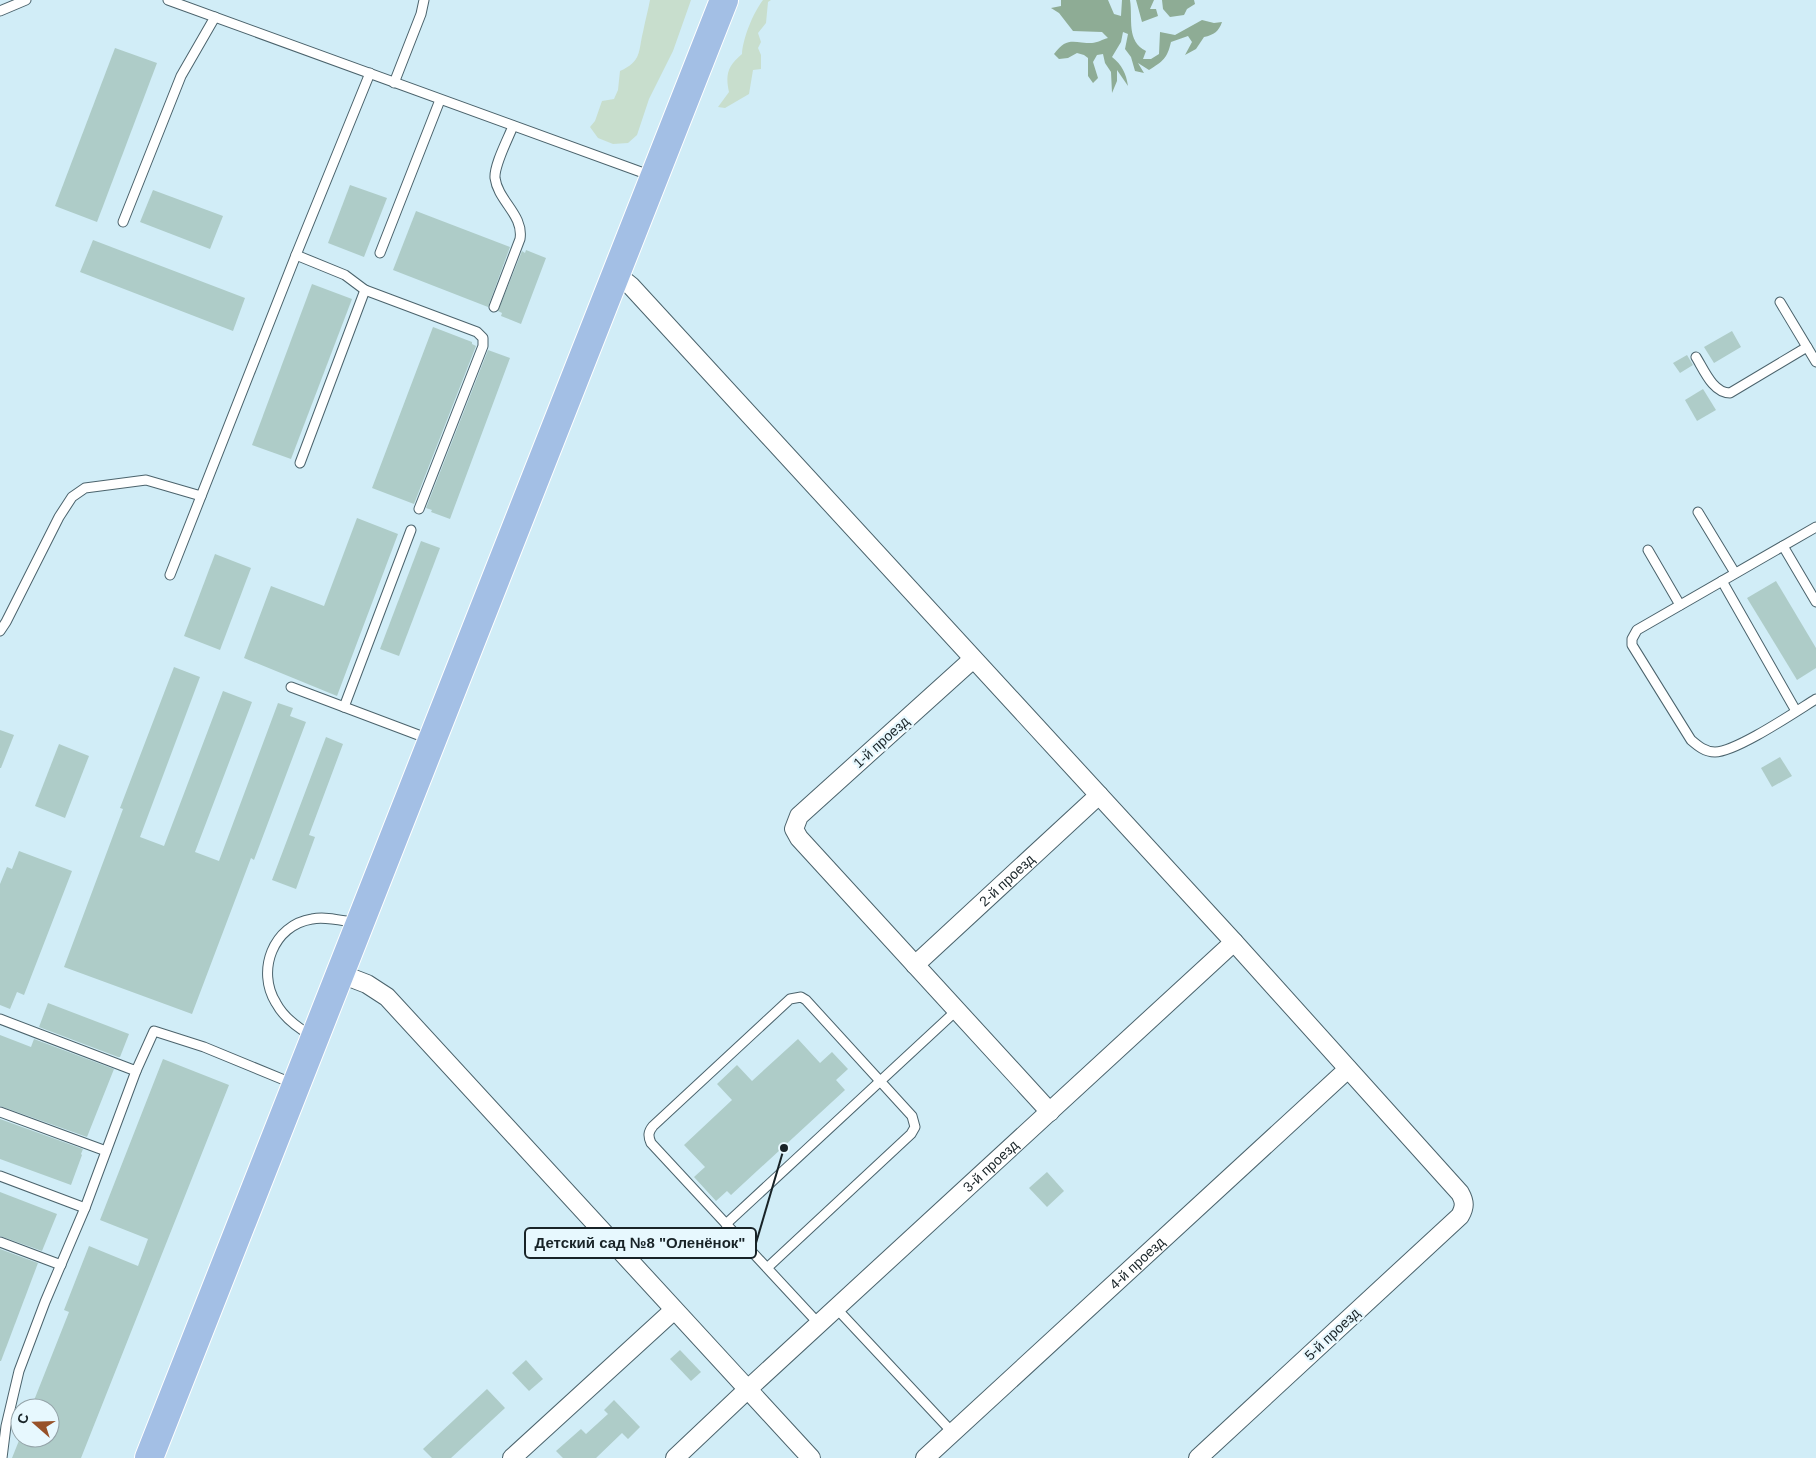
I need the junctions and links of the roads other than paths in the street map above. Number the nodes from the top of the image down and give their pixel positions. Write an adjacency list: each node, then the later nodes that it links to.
1 (26, 0): 5 (lane)
2 (168, 0): 6 (lane)
3 (424, 0): 8 (lane)
4 (724, 0): 11 (main road)
5 (0, 11)
6 (215, 17): 7 (lane); 12 (lane)
7 (370, 73): 8 (lane); 14 (lane)
8 (394, 83): 9 (lane)
9 (440, 100): 10 (lane); 13 (lane)
10 (513, 126): 11 (lane); 18 (lane)
11 (654, 177): 15 (main road)
12 (123, 222)
13 (380, 253)
14 (296, 255): 16 (lane); 23 (lane)
15 (616, 274): 36 (street); 41 (main road)
16 (365, 290): 22 (lane); 24 (lane)
17 (1780, 302): 19 (lane)
18 (494, 307)
19 (1807, 347): 20 (lane); 21 (lane)
20 (1696, 357)
21 (1816, 362)
22 (300, 463)
23 (201, 496): 31 (lane); 35 (lane)
24 (420, 509)
25 (1698, 512): 30 (lane)
26 (1816, 527): 28 (lane)
27 (412, 530): 39 (lane)
28 (1783, 546): 30 (lane); 33 (lane)
29 (1648, 550): 34 (lane)
30 (1735, 574): 32 (lane)
31 (170, 576)
32 (1722, 581): 34 (lane); 40 (lane)
33 (1816, 602)
34 (1680, 605): 40 (lane)
35 (0, 631)
36 (973, 659): 42 (street); 45 (street, 1-й проезд)
37 (291, 688): 39 (lane)
38 (1816, 699): 40 (lane)
39 (344, 707): 41 (lane)
40 (1796, 711)
41 (432, 741): 43 (main road)
42 (1099, 795): 44 (street); 45 (street, 2-й проезд)
43 (361, 923): 46 (main road); 49 (lane)
44 (1234, 942): 50 (street); 55 (street, 3-й проезд)
45 (915, 964): 47 (street)
46 (340, 974): 49 (main road); 64 (street)
47 (956, 1010): 52 (lane); 55 (street)
48 (0, 1020): 51 (lane)
49 (316, 1038): 53 (main road)
50 (1348, 1069): 68 (street, 4-й проезд); 75 (street, 5-й проезд)
51 (136, 1071): 53 (lane); 56 (lane)
52 (880, 1081): 59 (lane); 59 (lane); 62 (lane)
53 (297, 1085): 70 (main road)
54 (0, 1112): 56 (lane)
55 (1050, 1112): 63 (street, 3-й проезд)
56 (106, 1151): 58 (lane)
57 (0, 1176): 58 (lane)
58 (85, 1208): 61 (lane)
59 (726, 1224): 62 (lane)
60 (0, 1242): 61 (lane)
61 (61, 1266): 67 (lane)
62 (767, 1268): 65 (lane)
63 (836, 1308): 65 (street, 3-й проезд); 68 (lane)
64 (674, 1310): 66 (street); 71 (street)
65 (818, 1324): 66 (street, 3-й проезд)
66 (748, 1389): 72 (street, 3-й проезд); 73 (street)
67 (3, 1424): 69 (lane)
68 (953, 1433): 74 (street, 4-й проезд)
69 (2, 1458)
70 (149, 1458)
71 (512, 1458)
72 (676, 1458)
73 (812, 1458)
74 (926, 1458)
75 (1198, 1458)

